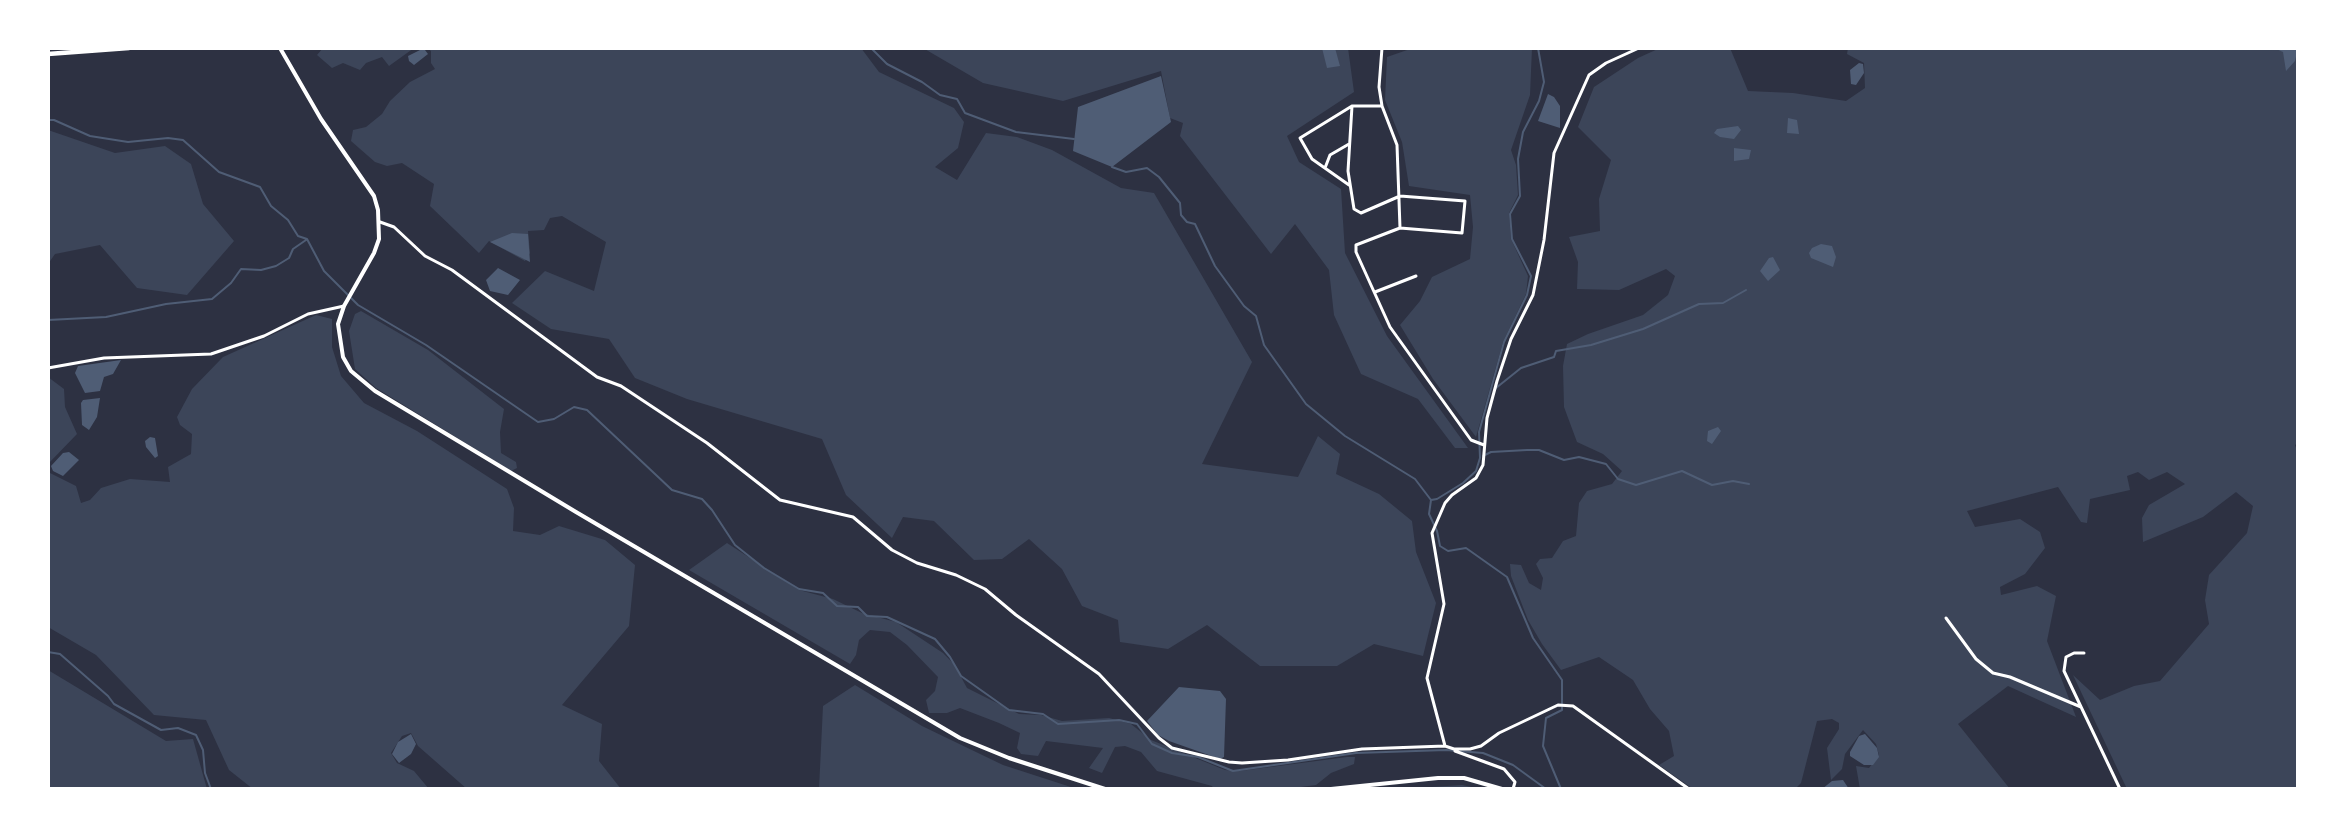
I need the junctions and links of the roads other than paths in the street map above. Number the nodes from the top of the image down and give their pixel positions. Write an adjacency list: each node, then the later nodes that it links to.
1 (129, 48): 5 (highway)
2 (280, 48): 12 (street)
3 (1382, 48): 7 (street)
4 (1640, 48): 18 (street)
5 (48, 54)
6 (1352, 106): 7 (street); 8 (street); 9 (street)
7 (1382, 106): 11 (street)
8 (1349, 144): 9 (street); 10 (street)
9 (1325, 168): 10 (street)
10 (1350, 186): 11 (street)
11 (1400, 196): 13 (street); 13 (street)
12 (380, 222): 16 (street); 22 (street)
13 (1400, 228): 15 (street)
14 (1416, 276): 15 (street)
15 (1375, 292): 18 (street)
16 (344, 306): 17 (street); 24 (street)
17 (48, 369)
18 (1484, 445): 22 (street)
19 (1946, 618): 21 (street)
20 (2084, 653): 21 (street)
21 (2081, 707): 29 (street)
22 (1445, 746): 23 (street)
23 (1454, 749): 27 (street); 28 (street)
24 (1105, 789)
25 (1332, 789): 26 (street)
26 (1502, 789)
27 (1513, 789)
28 (1689, 789)
29 (2120, 789)

